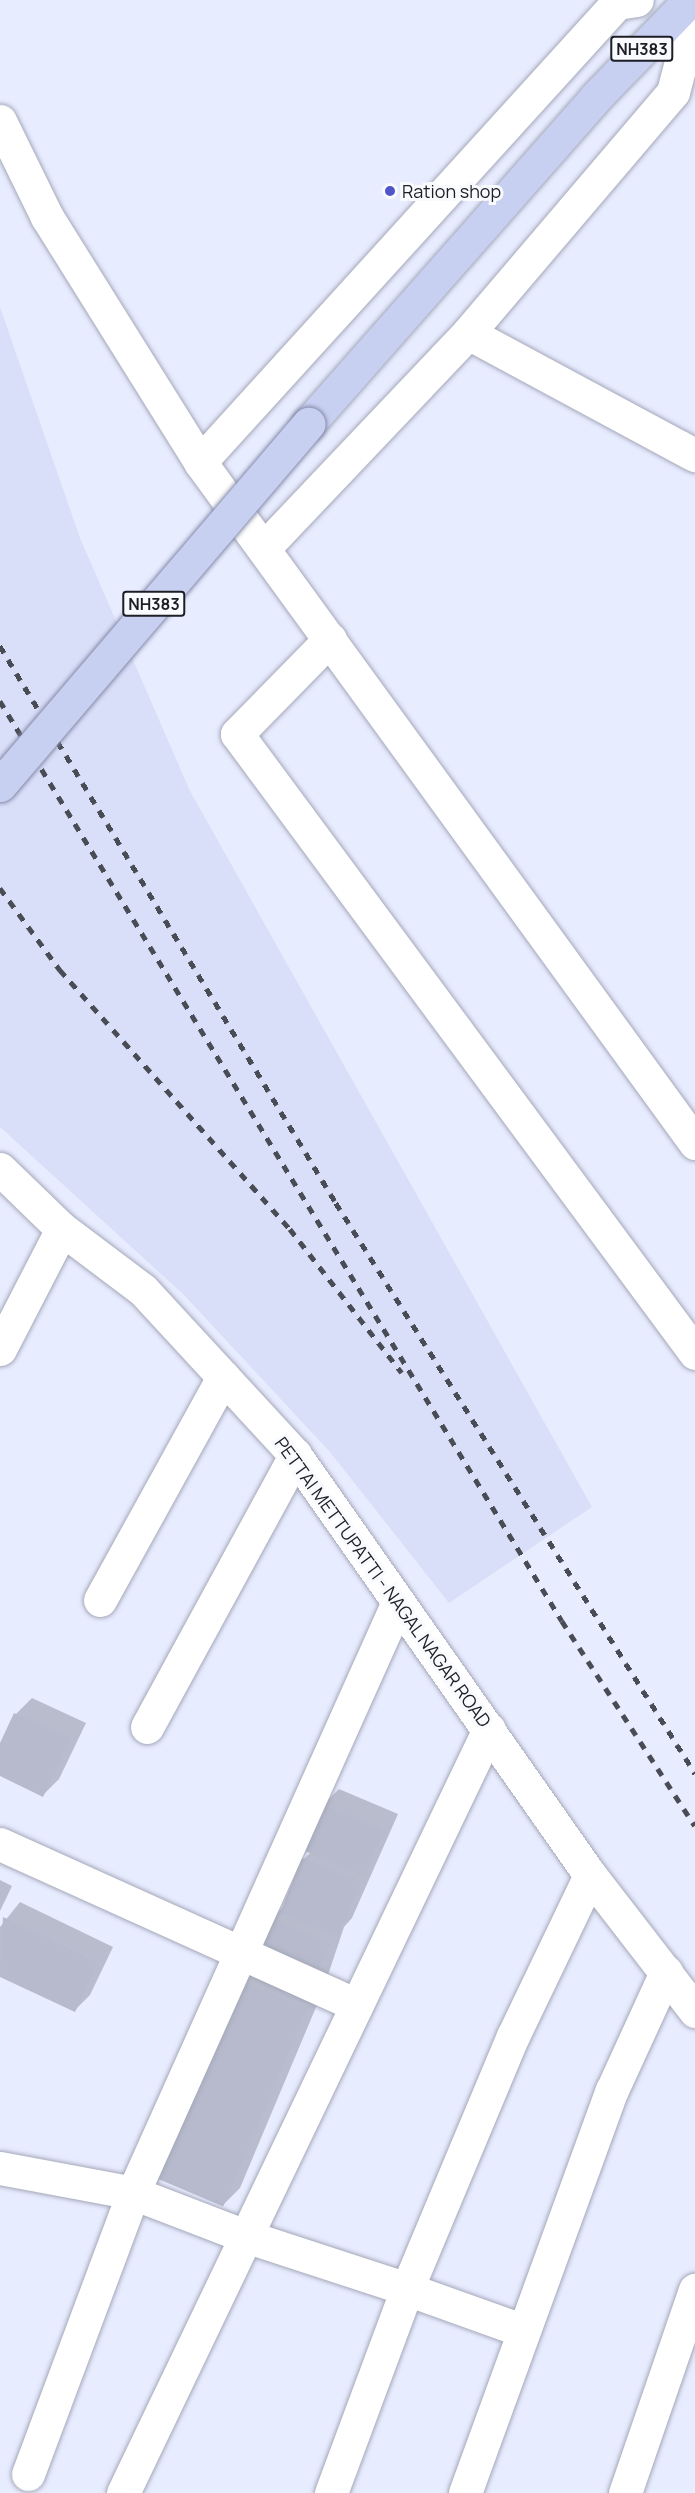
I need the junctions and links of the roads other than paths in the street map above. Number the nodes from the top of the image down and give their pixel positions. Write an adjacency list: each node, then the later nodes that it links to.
1 (637, 0): 7 (street)
2 (690, 0): 10 (highway, NH383, bridge)
3 (695, 8): 5 (street)
4 (0, 121): 7 (street)
5 (468, 333): 6 (street); 8 (street)
6 (695, 455)
7 (200, 462): 8 (street)
8 (264, 548): 9 (street)
9 (330, 639): 11 (street); 15 (street)
10 (0, 785)
11 (695, 1143)
12 (0, 1169): 13 (street, PETTAI METTUPATTI - NAGAL NAGAR ROAD)
13 (62, 1229): 14 (street); 16 (street, PETTAI METTUPATTI - NAGAL NAGAR ROAD)
14 (0, 1349)
15 (695, 1353)
16 (223, 1377): 17 (street, PETTAI METTUPATTI - NAGAL NAGAR ROAD); 18 (street)
17 (295, 1455): 19 (street, PETTAI METTUPATTI - NAGAL NAGAR ROAD); 20 (street)
18 (100, 1600)
19 (398, 1602): 21 (street, PETTAI METTUPATTI - NAGAL NAGAR ROAD); 24 (street)
20 (147, 1726)
21 (489, 1729): 23 (street, PETTAI METTUPATTI - NAGAL NAGAR ROAD); 26 (street)
22 (0, 1844): 24 (street)
23 (591, 1875): 25 (street, PETTAI METTUPATTI - NAGAL NAGAR ROAD); 31 (street)
24 (240, 1954): 26 (street); 29 (street)
25 (666, 1972): 27 (street, PETTAI METTUPATTI - NAGAL NAGAR ROAD); 33 (street)
26 (356, 2005): 30 (street)
27 (695, 2011)
28 (0, 2168): 29 (street)
29 (133, 2193): 30 (street); 34 (street)
30 (245, 2236): 31 (street); 35 (street)
31 (407, 2289): 33 (street); 36 (street)
32 (695, 2290): 38 (street)
33 (524, 2331): 37 (street)
34 (28, 2474)
35 (123, 2493)
36 (331, 2493)
37 (465, 2493)
38 (625, 2493)

